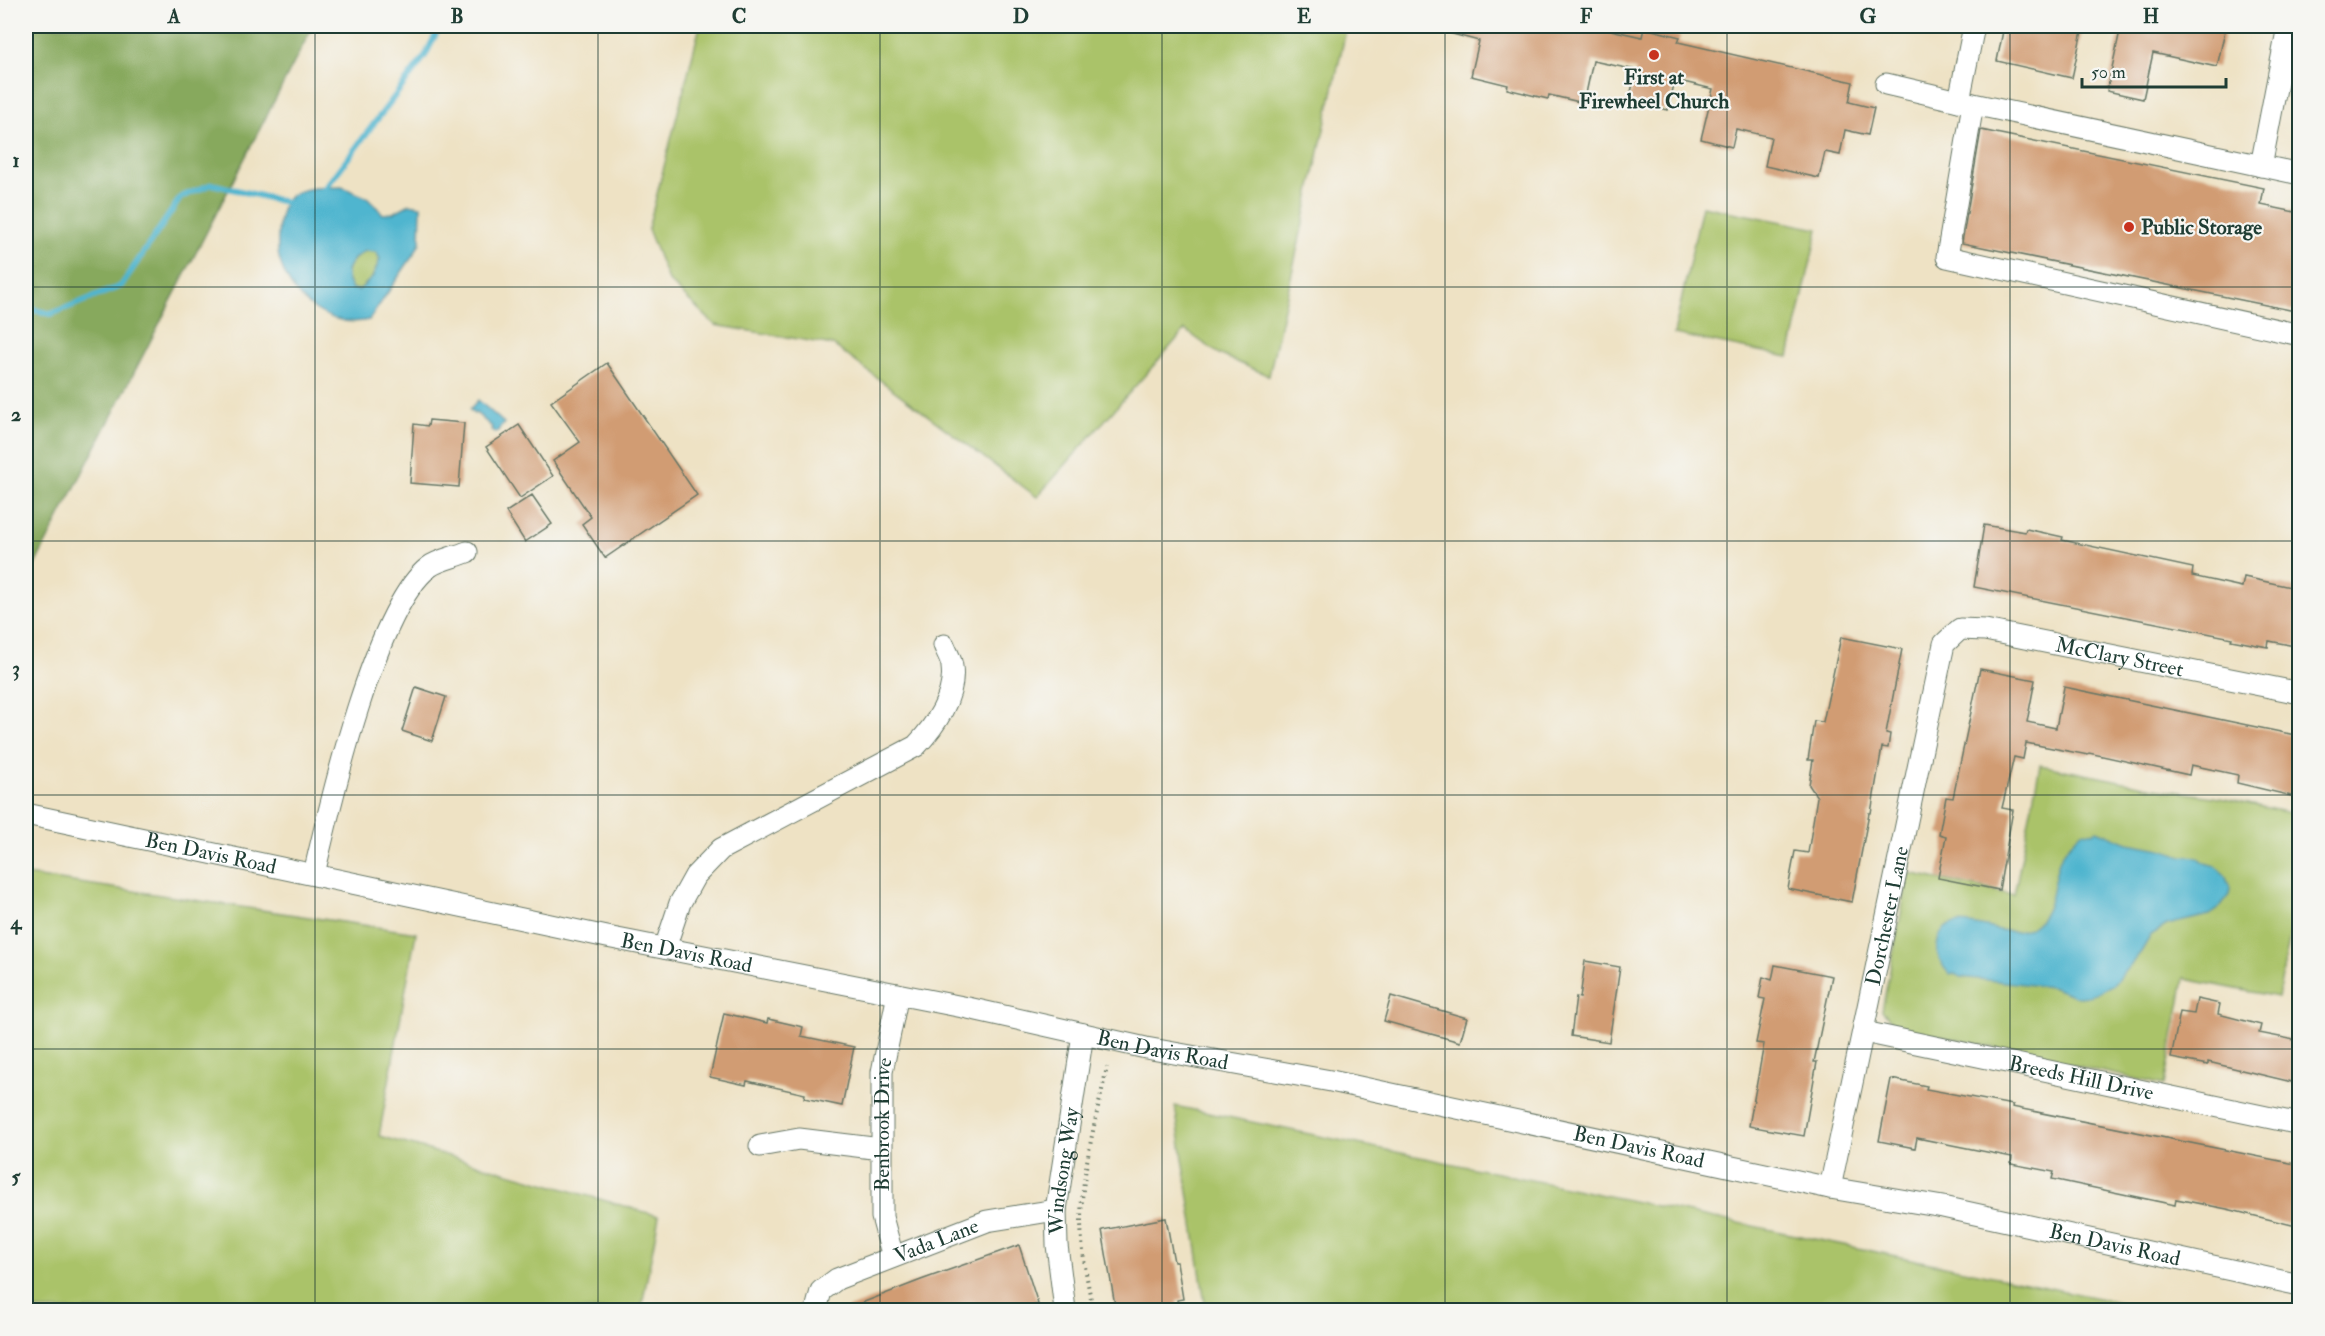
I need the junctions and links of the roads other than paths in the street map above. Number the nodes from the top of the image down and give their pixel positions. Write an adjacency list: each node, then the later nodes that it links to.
1 (1974, 26): 4 (street)
2 (2288, 26): 5 (street)
3 (1886, 84): 4 (street)
4 (1966, 103): 5 (street); 7 (street)
5 (2261, 166): 6 (street)
6 (2300, 174)
7 (2300, 335)
8 (467, 552): 13 (street)
9 (1944, 644): 11 (street, McClary Street); 16 (street, Dorchester Lane)
10 (944, 645): 14 (street)
11 (2300, 693)
12 (26, 813): 13 (street, Ben Davis Road)
13 (314, 874): 14 (street, Ben Davis Road)
14 (665, 948): 15 (street, Ben Davis Road)
15 (898, 994): 17 (street, Ben Davis Road); 20 (street, Benbrook Drive)
16 (1864, 1032): 18 (street, Breeds Hill Drive); 21 (street, Dorchester Lane)
17 (1083, 1034): 21 (street, Ben Davis Road); 22 (street, Windsong Way)
18 (2300, 1124)
19 (760, 1146): 20 (street)
20 (881, 1149): 23 (street, Benbrook Drive)
21 (1830, 1188): 24 (street, Ben Davis Road)
22 (1056, 1210): 23 (street, Vada Lane); 26 (street, Windsong Way)
23 (893, 1257): 25 (street, Vada Lane)
24 (2300, 1285)
25 (818, 1301)
26 (1065, 1311)

